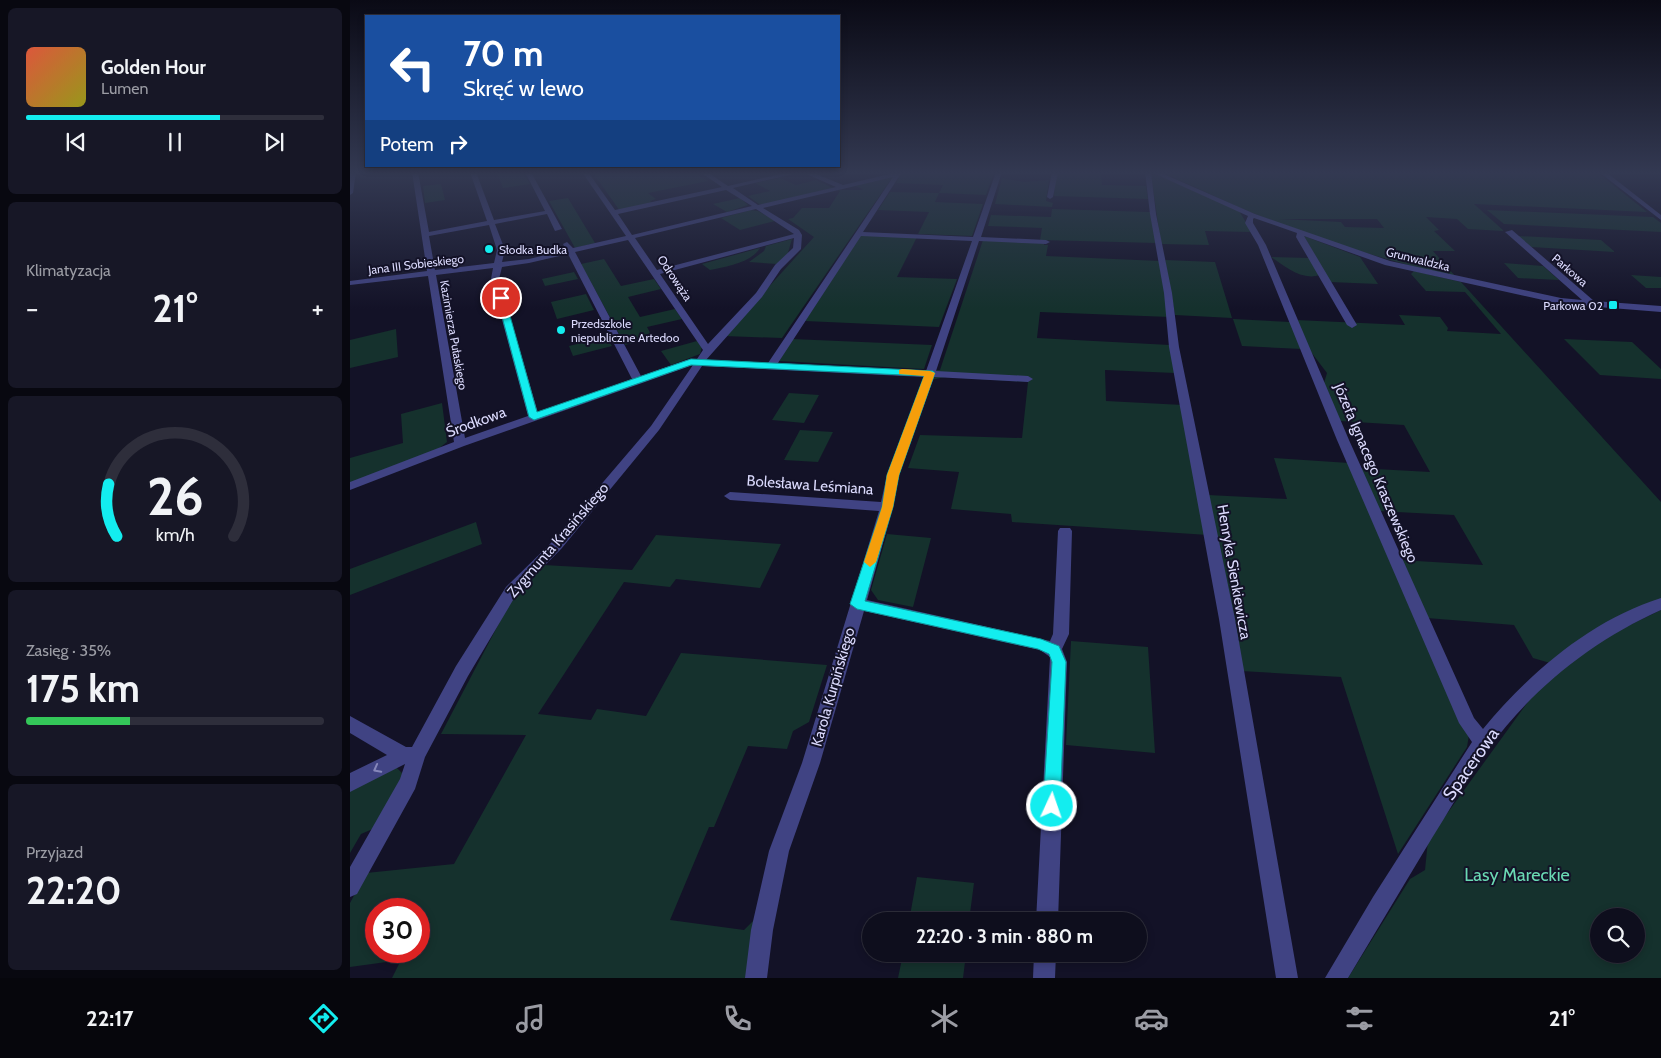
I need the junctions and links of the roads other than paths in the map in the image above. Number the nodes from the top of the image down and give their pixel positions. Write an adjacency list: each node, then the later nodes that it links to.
1 (422, 218): 18 (street, Kazimierza Pułaskiego)
2 (489, 218): 13 (street)
3 (519, 218): 13 (street)
4 (552, 218): 14 (street)
5 (616, 218): 20 (street, Odrowąża)
6 (712, 218): 20 (street, Jana III Sobieskiego)
7 (776, 218): 19 (street)
8 (870, 218): 17 (street)
9 (982, 218): 21 (street, Karola Kurpińskiego)
10 (1154, 218): 55 (street, Henryka Sienkiewicza)
11 (1251, 218): 47 (street, Józefa Ignacego Kraszewskiego)
12 (1258, 218): 16 (street, Grunwaldzka)
13 (491, 223): 18 (street); 24 (street)
14 (558, 229)
15 (1509, 232): 28 (street, Parkowa)
16 (1301, 233): 28 (street, Grunwaldzka); 30 (street)
17 (860, 234): 21 (street); 33 (street)
18 (424, 235): 25 (street, Kazimierza Pułaskiego)
19 (798, 235): 26 (street); 31 (street, Zygmunta Krasińskiego)
20 (631, 238): 23 (street, Jana III Sobieskiego); 26 (street, Odrowąża)
21 (975, 238): 22 (street); 34 (street, Karola Kurpińskiego)
22 (1046, 242)
23 (568, 248): 24 (street, Jana III Sobieskiego); 36 (street)
24 (499, 266): 25 (street, Jana III Sobieskiego); 37 (street)
25 (431, 273): 27 (street, Jana III Sobieskiego); 38 (street, Kazimierza Pułaskiego)
26 (656, 273): 31 (street, Odrowąża)
27 (350, 283)
28 (1593, 305): 29 (street, Grunwaldzka)
29 (1661, 310)
30 (1352, 325)
31 (708, 350): 32 (street, Zygmunta Krasińskiego)
32 (699, 363): 33 (street, Środkowa); 36 (street, Środkowa); 48 (street, Zygmunta Krasińskiego)
33 (772, 365): 34 (street, Środkowa)
34 (930, 373): 35 (street, Środkowa); 41 (street, Karola Kurpińskiego)
35 (1028, 379)
36 (638, 380): 37 (street, Środkowa)
37 (534, 417): 38 (street, Środkowa)
38 (460, 444): 39 (street, Środkowa)
39 (350, 486)
40 (730, 496): 41 (street, Bolesława Leśmiana)
41 (887, 507): 43 (street, Karola Kurpińskiego)
42 (1065, 531): 45 (street)
43 (857, 604): 45 (street); 53 (street, Karola Kurpińskiego)
44 (1661, 604): 47 (street, Spacerowa)
45 (1054, 650): 51 (street)
46 (350, 724): 48 (street)
47 (1483, 742): 56 (street, Spacerowa)
48 (411, 755): 49 (street, one-way to 49); 50 (street, Zygmunta Krasińskiego)
49 (350, 783)
50 (350, 887)
51 (1047, 912)
52 (1045, 962): 54 (street)
53 (756, 978)
54 (1044, 978)
55 (1286, 978)
56 (1336, 978)

